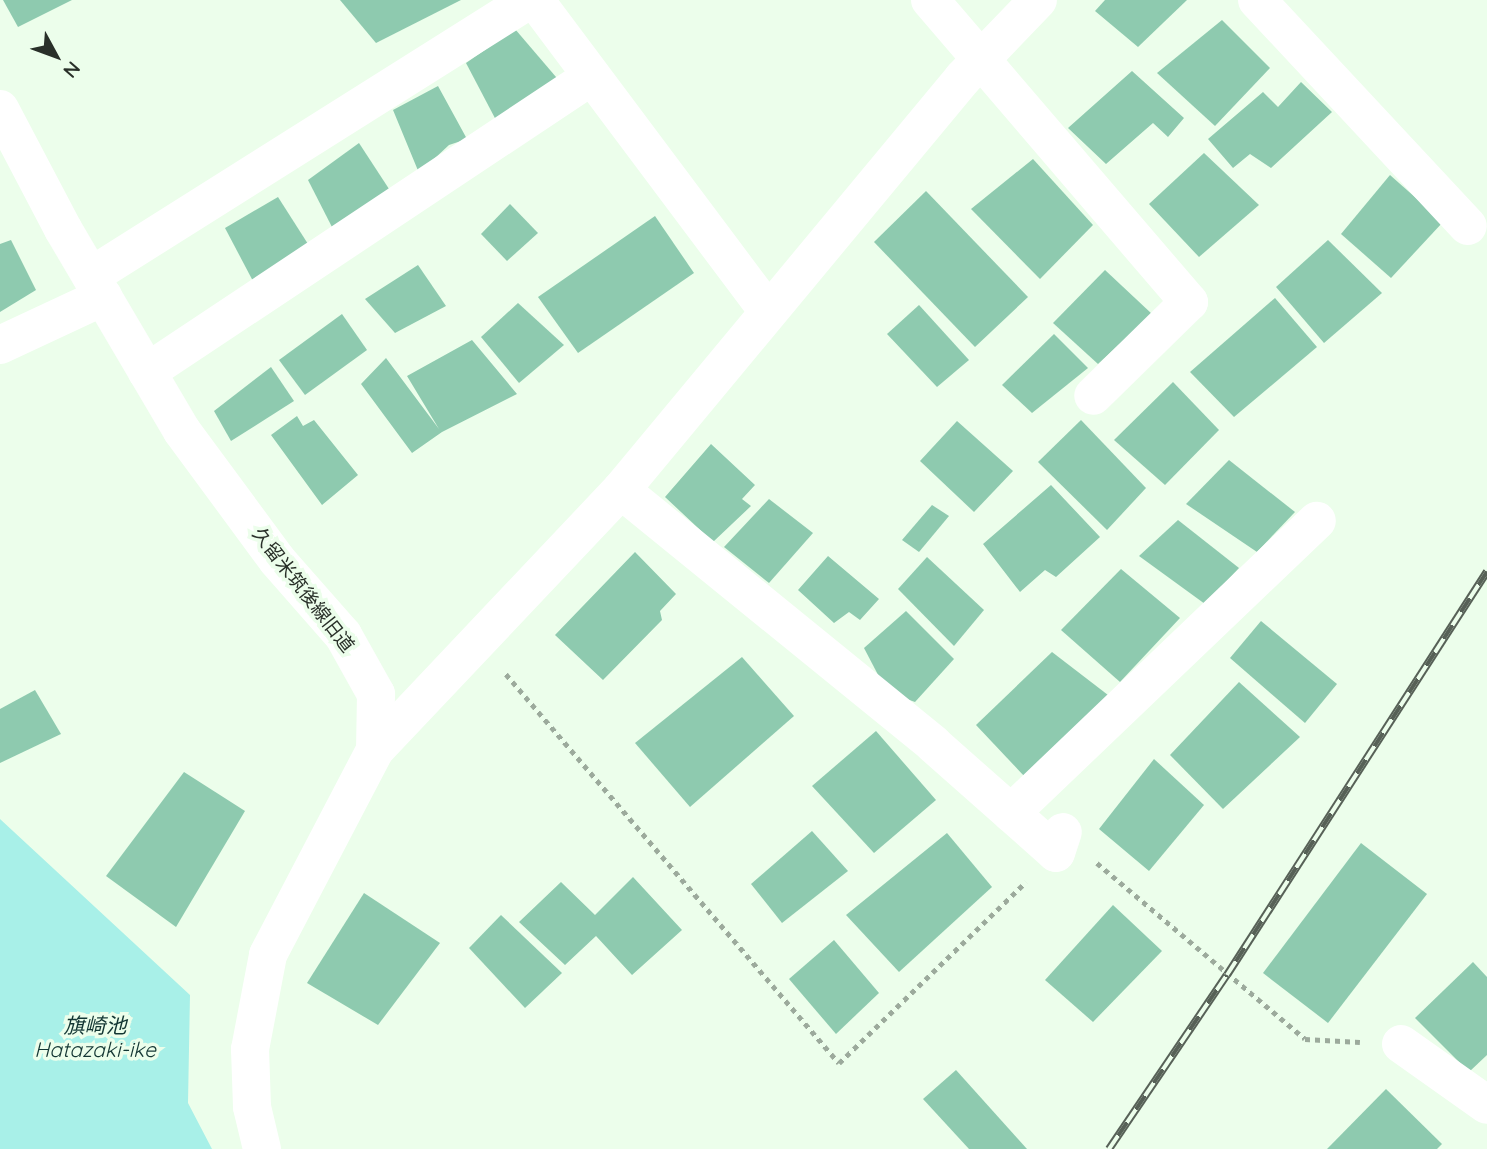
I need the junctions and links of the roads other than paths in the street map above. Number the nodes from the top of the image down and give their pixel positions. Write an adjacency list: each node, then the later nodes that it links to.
1 (529, 0): 10 (street)
2 (535, 0): 7 (street)
3 (930, 0): 6 (street)
4 (1038, 0): 6 (street)
5 (1257, 0): 9 (street)
6 (981, 60): 11 (street); 14 (street)
7 (592, 76): 11 (street); 13 (street)
8 (0, 109): 10 (street, 久留米筑後線旧道)
9 (1468, 226)
10 (97, 287): 12 (street); 13 (street, 久留米筑後線旧道)
11 (768, 311): 15 (street)
12 (0, 345)
13 (147, 372): 17 (street, 久留米筑後線旧道)
14 (1093, 396)
15 (621, 490): 17 (street); 18 (street)
16 (1317, 521): 18 (street)
17 (374, 750): 22 (street, 久留米筑後線旧道)
18 (1011, 813): 19 (street)
19 (1060, 843)
20 (1401, 1044): 21 (street)
21 (1487, 1105)
22 (262, 1149)

